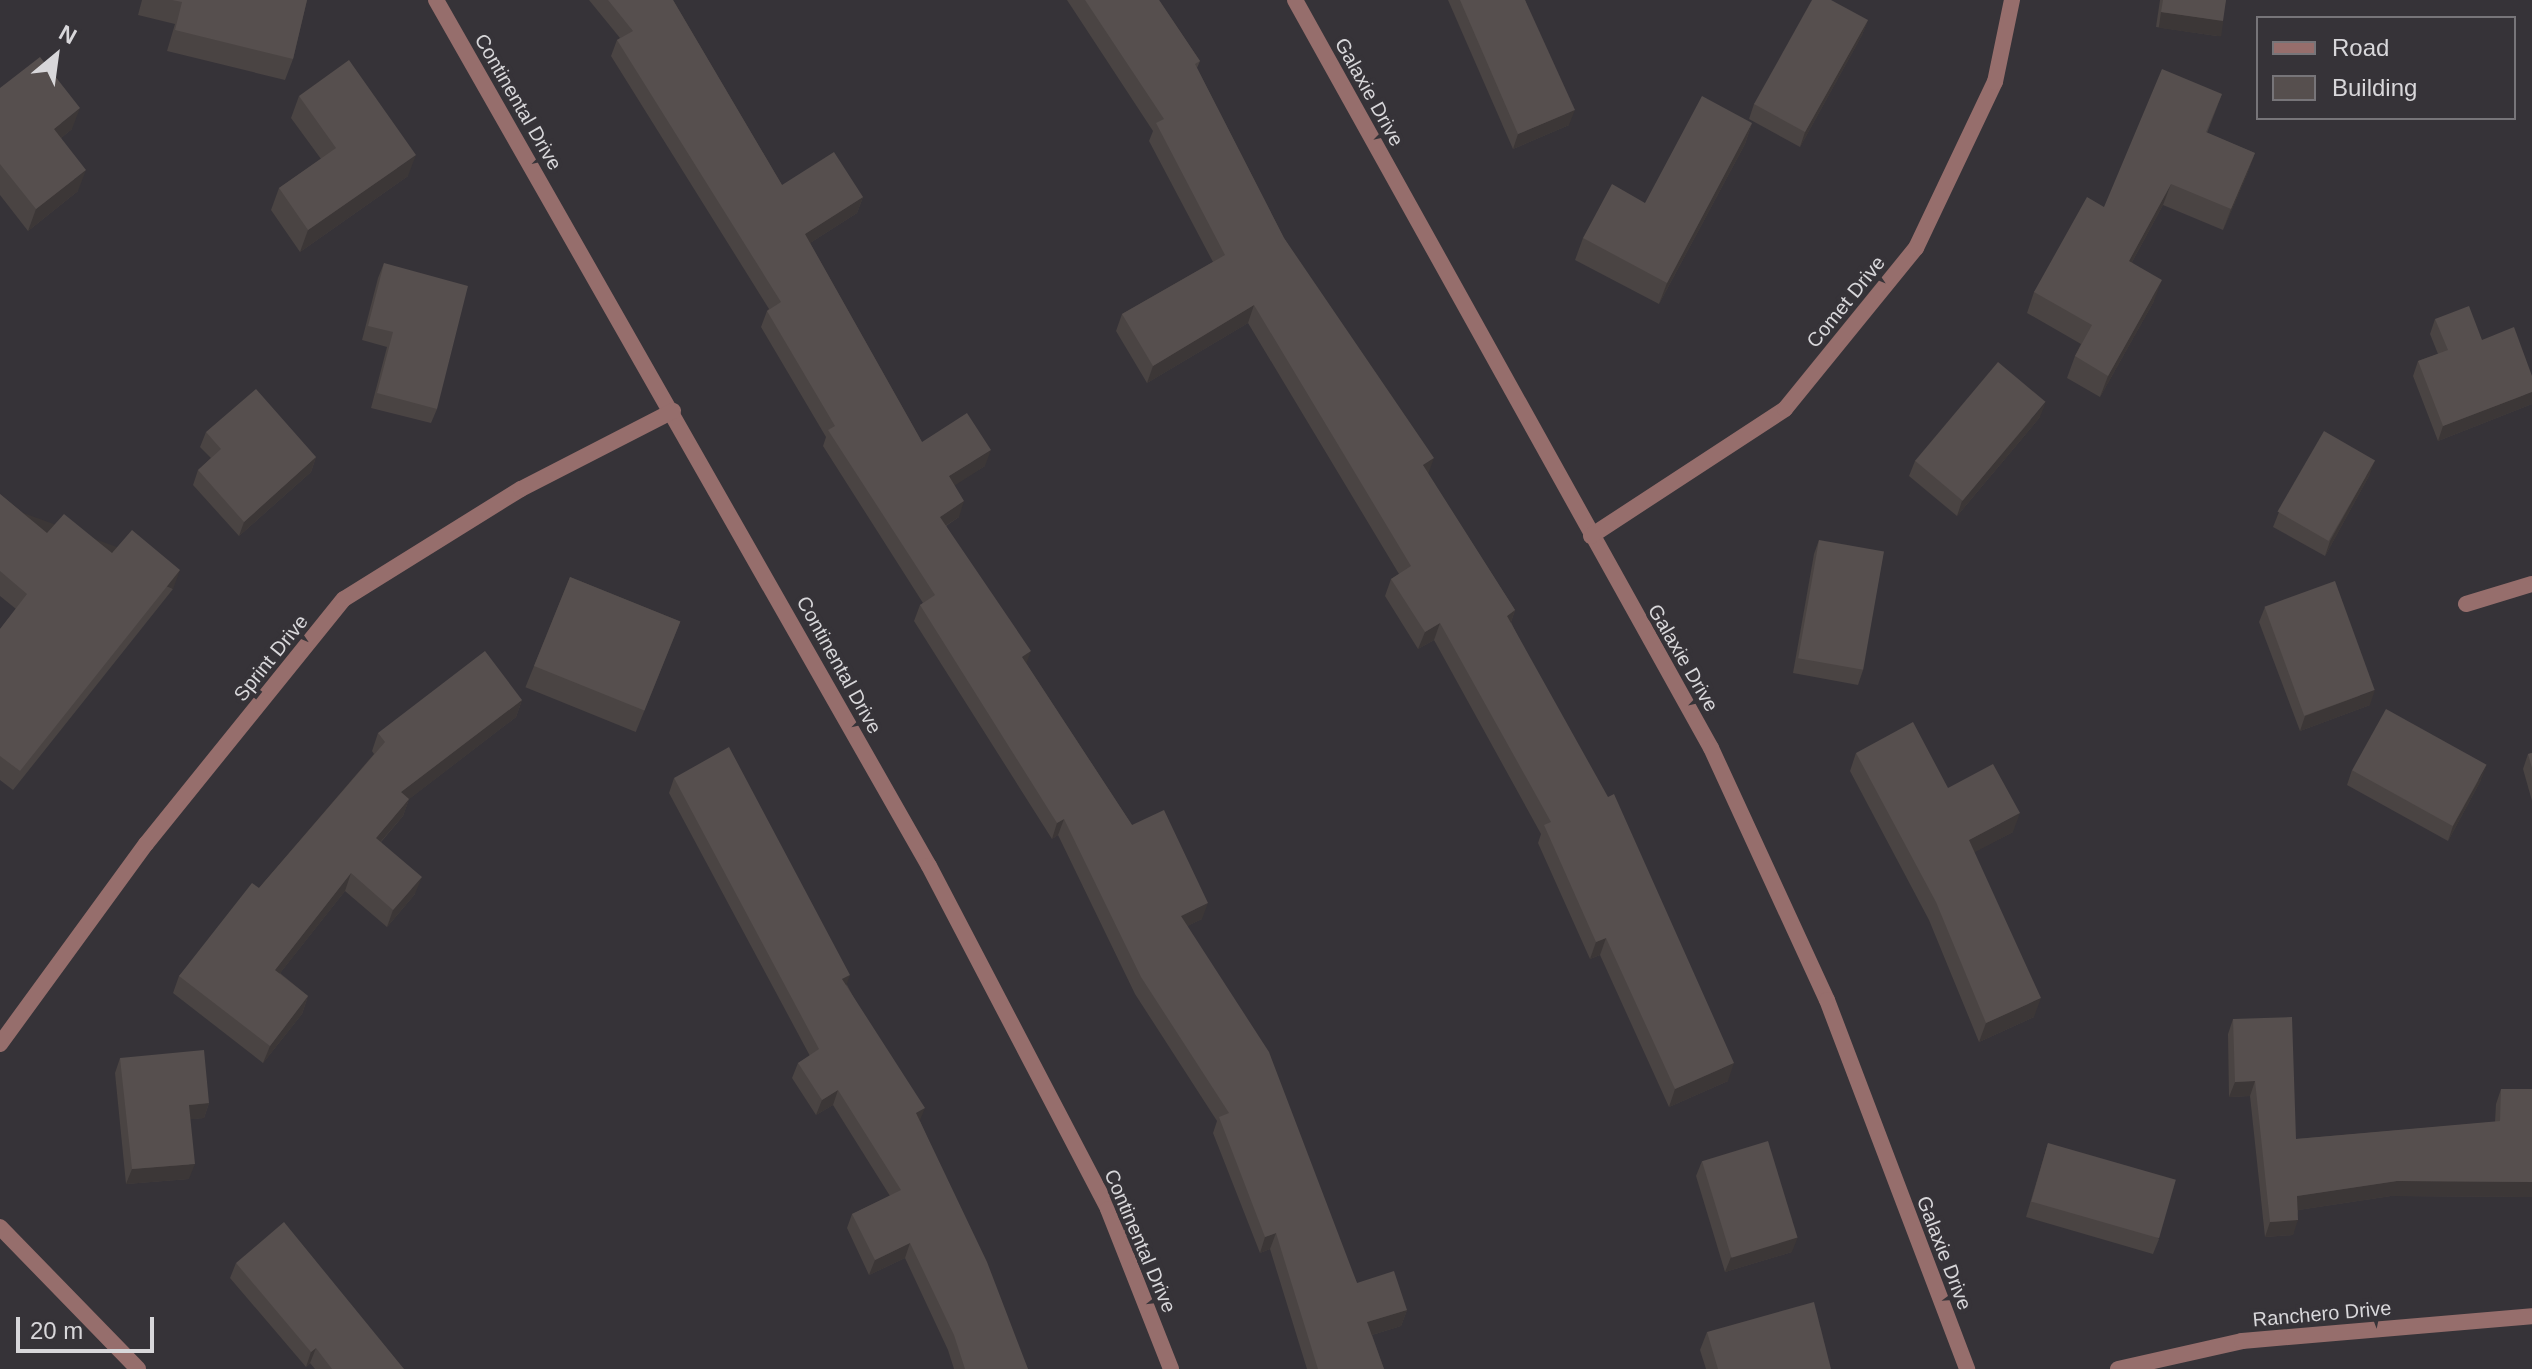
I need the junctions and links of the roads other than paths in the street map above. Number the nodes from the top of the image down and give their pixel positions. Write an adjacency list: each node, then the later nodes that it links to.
1 (436, 0): 4 (street, Continental Drive)
2 (1295, 0): 5 (street, Galaxie Drive)
3 (2012, 0): 5 (street, Comet Drive)
4 (673, 411): 8 (street, Sprint Drive); 12 (street, Continental Drive)
5 (1591, 536): 13 (street, Galaxie Drive)
6 (2532, 584): 7 (street)
7 (2466, 604)
8 (0, 1044)
9 (0, 1227): 11 (street)
10 (2532, 1316): 14 (street, Ranchero Drive)
11 (138, 1369)
12 (1171, 1369)
13 (1967, 1369)
14 (2118, 1369)

